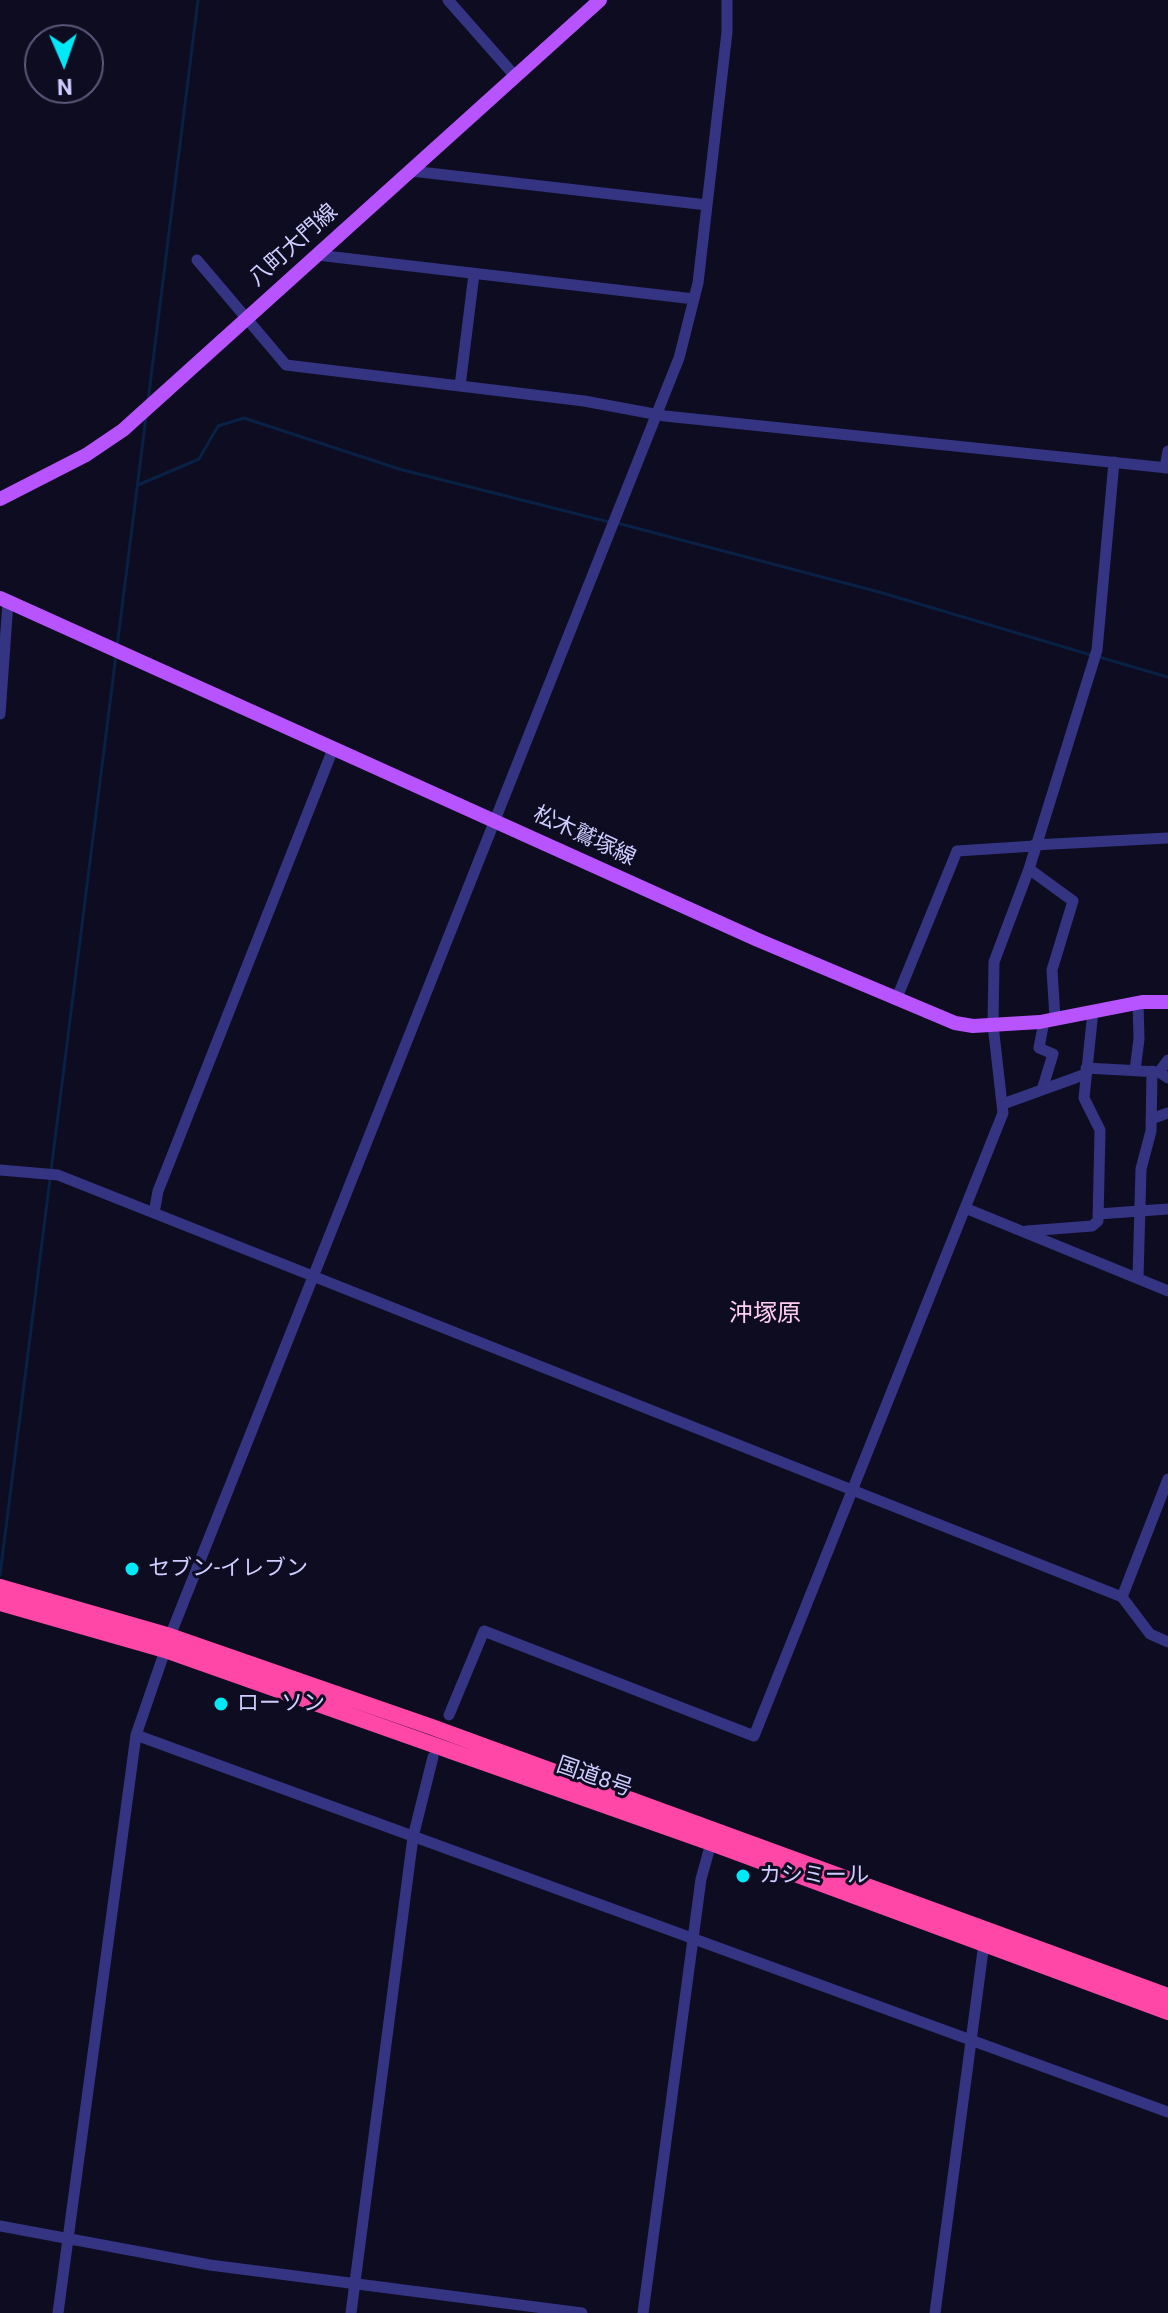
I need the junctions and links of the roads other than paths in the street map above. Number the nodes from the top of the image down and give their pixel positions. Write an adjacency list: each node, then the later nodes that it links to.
1 (448, 0): 4 (street)
2 (600, 0): 4 (main road, 八町大門線)
3 (727, 0): 6 (street)
4 (515, 76): 5 (main road, 八町大門線)
5 (411, 171): 6 (street); 7 (main road, 八町大門線)
6 (707, 205): 10 (street)
7 (317, 255): 9 (street); 11 (main road, 八町大門線)
8 (197, 260): 11 (street)
9 (474, 274): 10 (street); 12 (street)
10 (694, 299): 13 (street)
11 (248, 318): 12 (street); 17 (main road, 八町大門線)
12 (460, 386): 13 (street)
13 (657, 415): 15 (street); 22 (street)
14 (1168, 451): 16 (street)
15 (1114, 462): 16 (street); 24 (street)
16 (1166, 468)
17 (0, 499)
18 (4, 600): 19 (street); 21 (main road, 松木鷲塚線)
19 (2, 679): 20 (street)
20 (0, 714)
21 (333, 749): 22 (main road, 松木鷲塚線); 44 (street)
22 (496, 820): 26 (main road, 松木鷲塚線); 47 (street)
23 (1165, 842): 24 (street)
24 (1034, 846): 25 (street); 26 (street)
25 (1029, 869): 30 (street); 31 (street)
26 (896, 1000): 31 (main road, 松木鷲塚線)
27 (1168, 1002): 28 (main road, 松木鷲塚線)
28 (1138, 1003): 29 (main road, 松木鷲塚線); 33 (street)
29 (1093, 1011): 30 (main road, 松木鷲塚線); 34 (street)
30 (1050, 1020): 31 (main road, 松木鷲塚線); 36 (street)
31 (993, 1025): 37 (street)
32 (1168, 1060): 35 (street)
33 (1135, 1070): 34 (street); 35 (street)
34 (1086, 1071): 36 (street); 45 (street)
35 (1160, 1074): 39 (street)
36 (1042, 1090): 37 (street)
37 (1003, 1104): 41 (street)
38 (1168, 1113): 39 (street)
39 (1151, 1119): 43 (street)
40 (0, 1170): 44 (street)
41 (965, 1208): 46 (street); 51 (street)
42 (1168, 1209): 43 (street)
43 (1141, 1211): 45 (street); 48 (street)
44 (154, 1213): 47 (street)
45 (1098, 1214): 46 (street)
46 (1027, 1231): 48 (street)
47 (313, 1276): 51 (street); 57 (street)
48 (1138, 1278): 49 (street)
49 (1168, 1291)
50 (1168, 1479): 53 (street)
51 (852, 1490): 53 (street); 58 (street)
52 (0, 1587): 55 (highway, 国道8号)
53 (1122, 1597): 56 (street)
54 (0, 1603): 55 (highway, 国道8号)
55 (26, 1603): 57 (highway, 国道8号)
56 (1168, 1642)
57 (167, 1643): 59 (street); 62 (highway, 国道8号); 65 (highway, 国道8号)
58 (449, 1715)
59 (136, 1735): 61 (street); 70 (street)
60 (433, 1757): 61 (street)
61 (413, 1837): 63 (street); 71 (street)
62 (711, 1843): 63 (street); 64 (highway, 国道8号)
63 (693, 1939): 67 (street); 75 (street)
64 (984, 1943): 66 (highway, 国道8号); 67 (street)
65 (1168, 1996)
66 (1168, 2012)
67 (972, 2040): 68 (street); 76 (street)
68 (1168, 2112)
69 (0, 2226): 70 (street)
70 (68, 2241): 71 (street); 72 (street)
71 (355, 2283): 73 (street); 74 (street)
72 (58, 2313)
73 (351, 2313)
74 (582, 2313)
75 (643, 2313)
76 (935, 2313)

